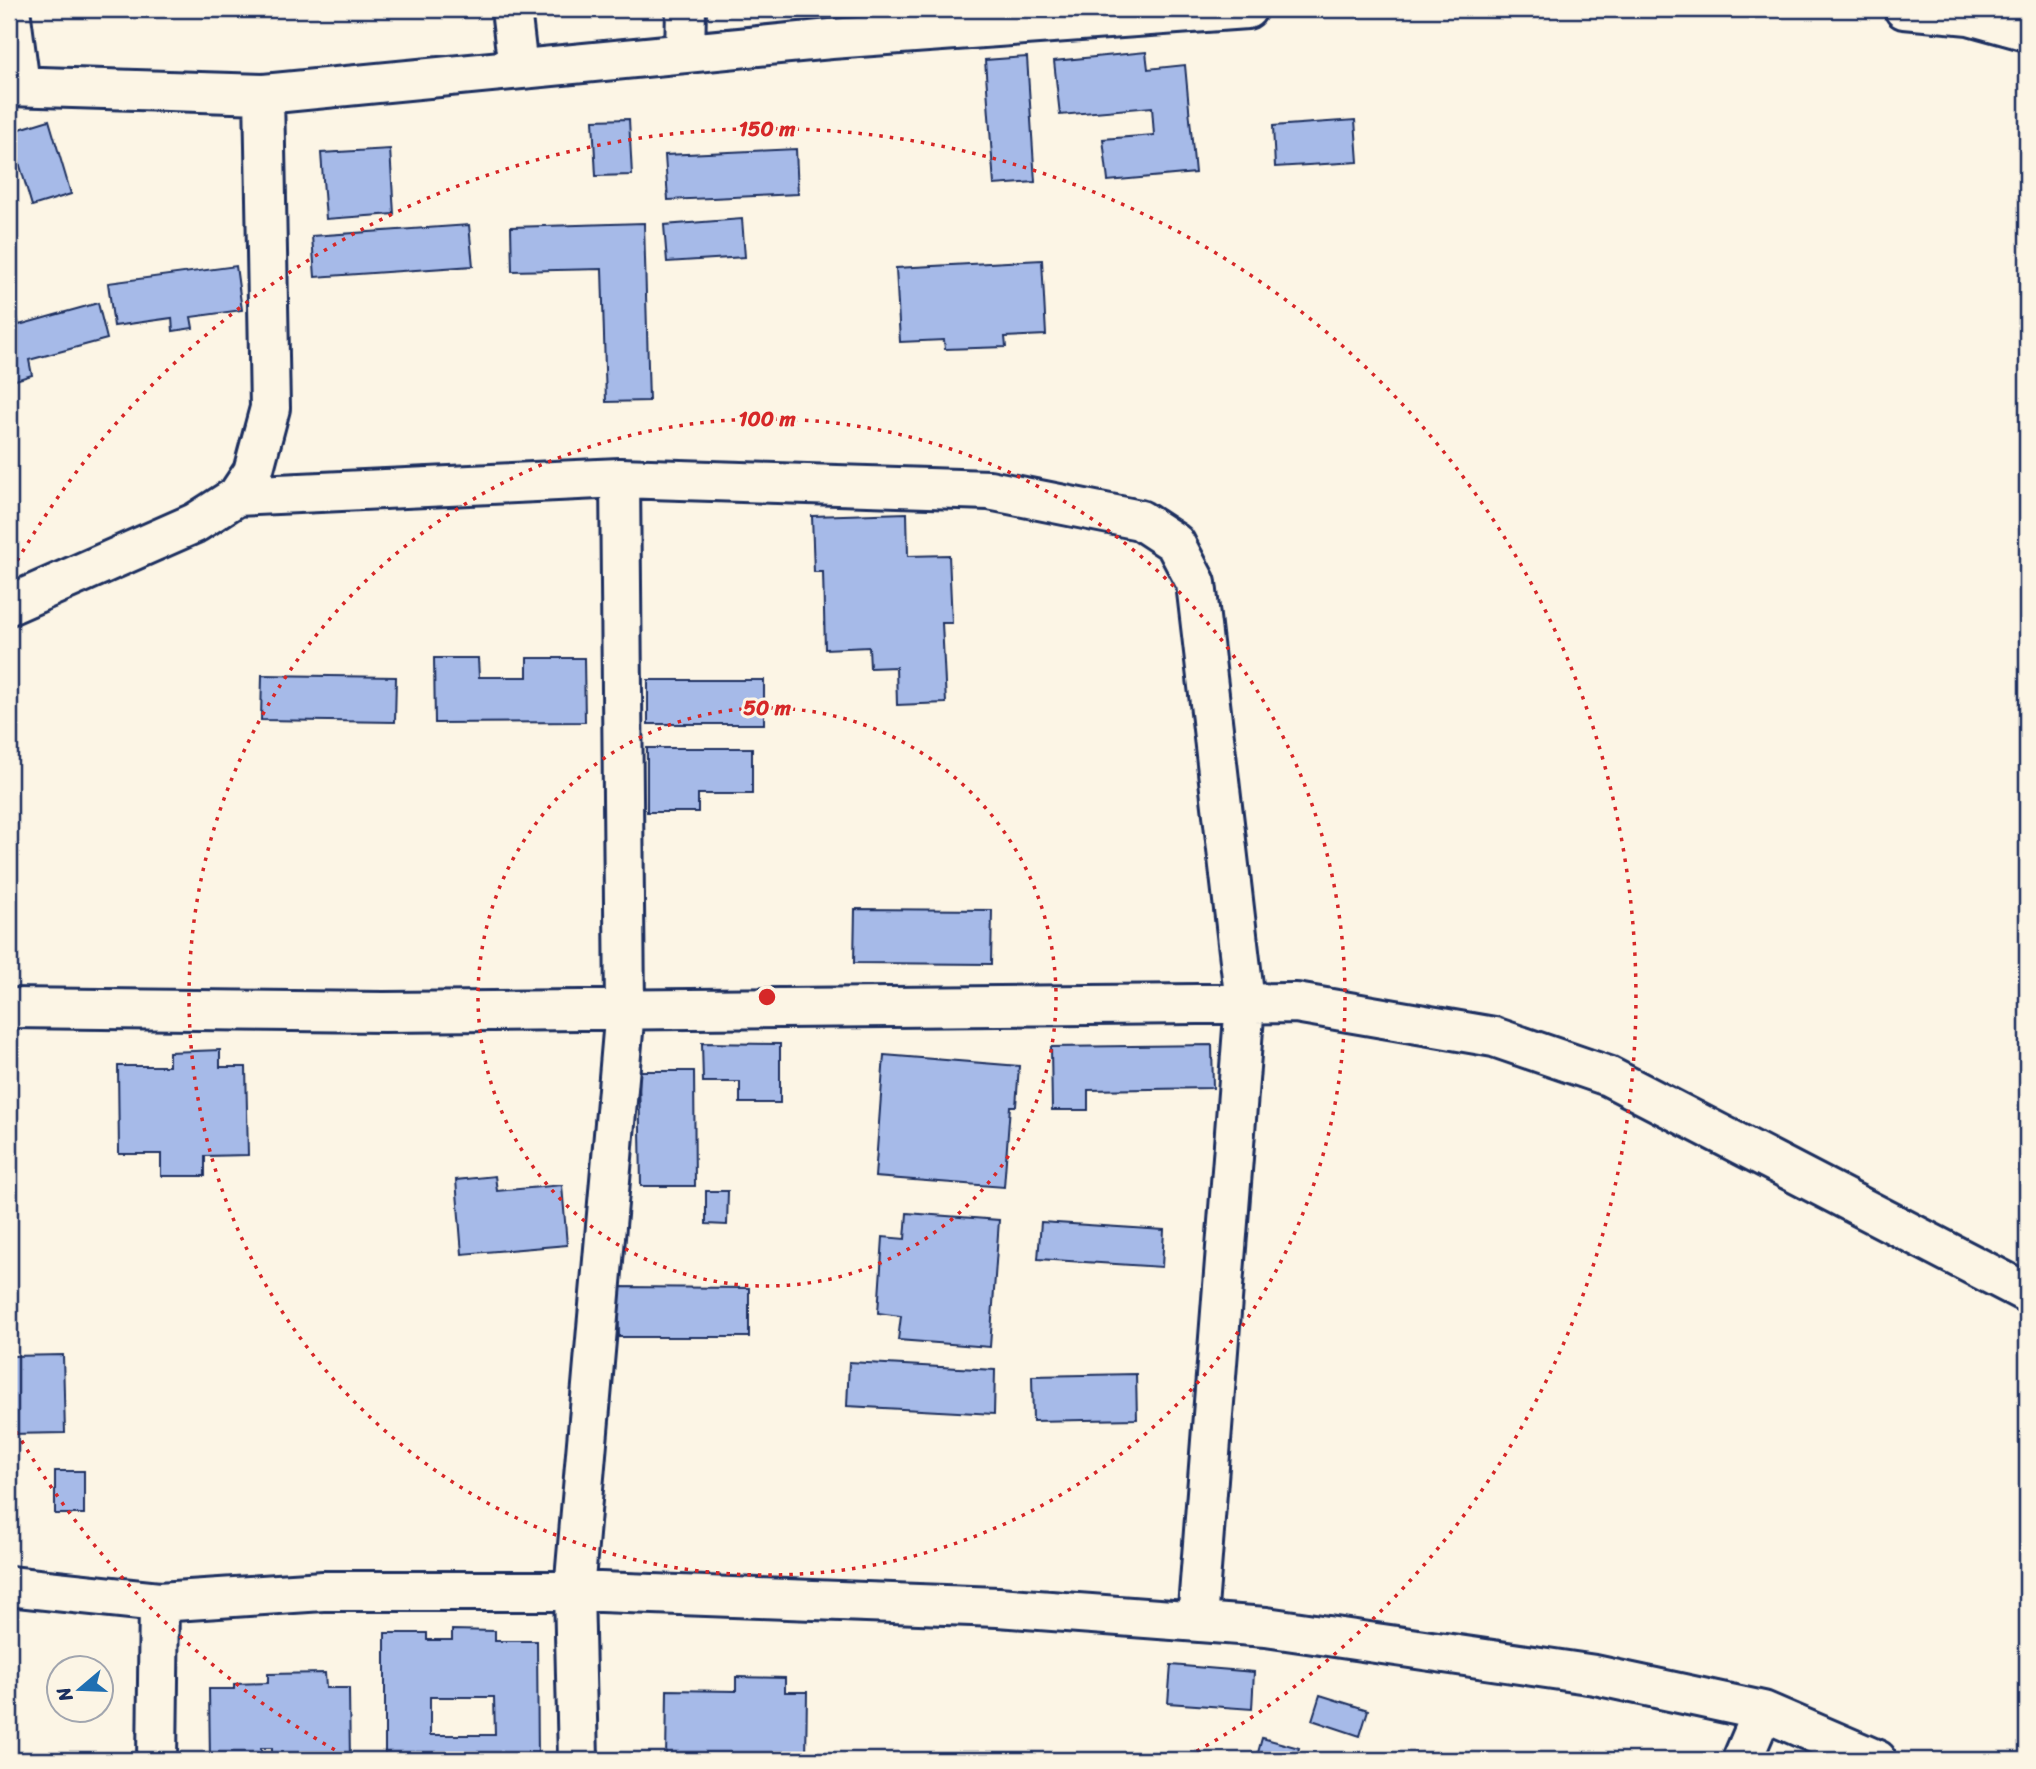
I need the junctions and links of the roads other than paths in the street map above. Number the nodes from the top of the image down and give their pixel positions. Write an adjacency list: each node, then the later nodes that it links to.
1 (10, 9): 9 (street)
2 (511, 9): 8 (street)
3 (686, 9): 7 (street)
4 (1247, 9): 7 (street)
5 (1904, 9): 6 (street)
6 (2027, 31)
7 (685, 53): 8 (street)
8 (518, 69): 10 (street)
9 (15, 85): 10 (street)
10 (264, 94): 12 (street)
11 (620, 478): 12 (street); 14 (street); 16 (street)
12 (237, 496): 13 (street)
13 (9, 605)
14 (1245, 1003): 16 (street); 17 (street); 21 (street)
15 (9, 1009): 16 (street)
16 (625, 1009): 19 (street)
17 (2027, 1293)
18 (9, 1586): 20 (street)
19 (574, 1591): 20 (street); 21 (street); 24 (street)
20 (159, 1602): 23 (street)
21 (1197, 1622): 22 (street)
22 (1763, 1711): 25 (street); 26 (street)
23 (157, 1760)
24 (578, 1760)
25 (1742, 1760)
26 (1877, 1760)

